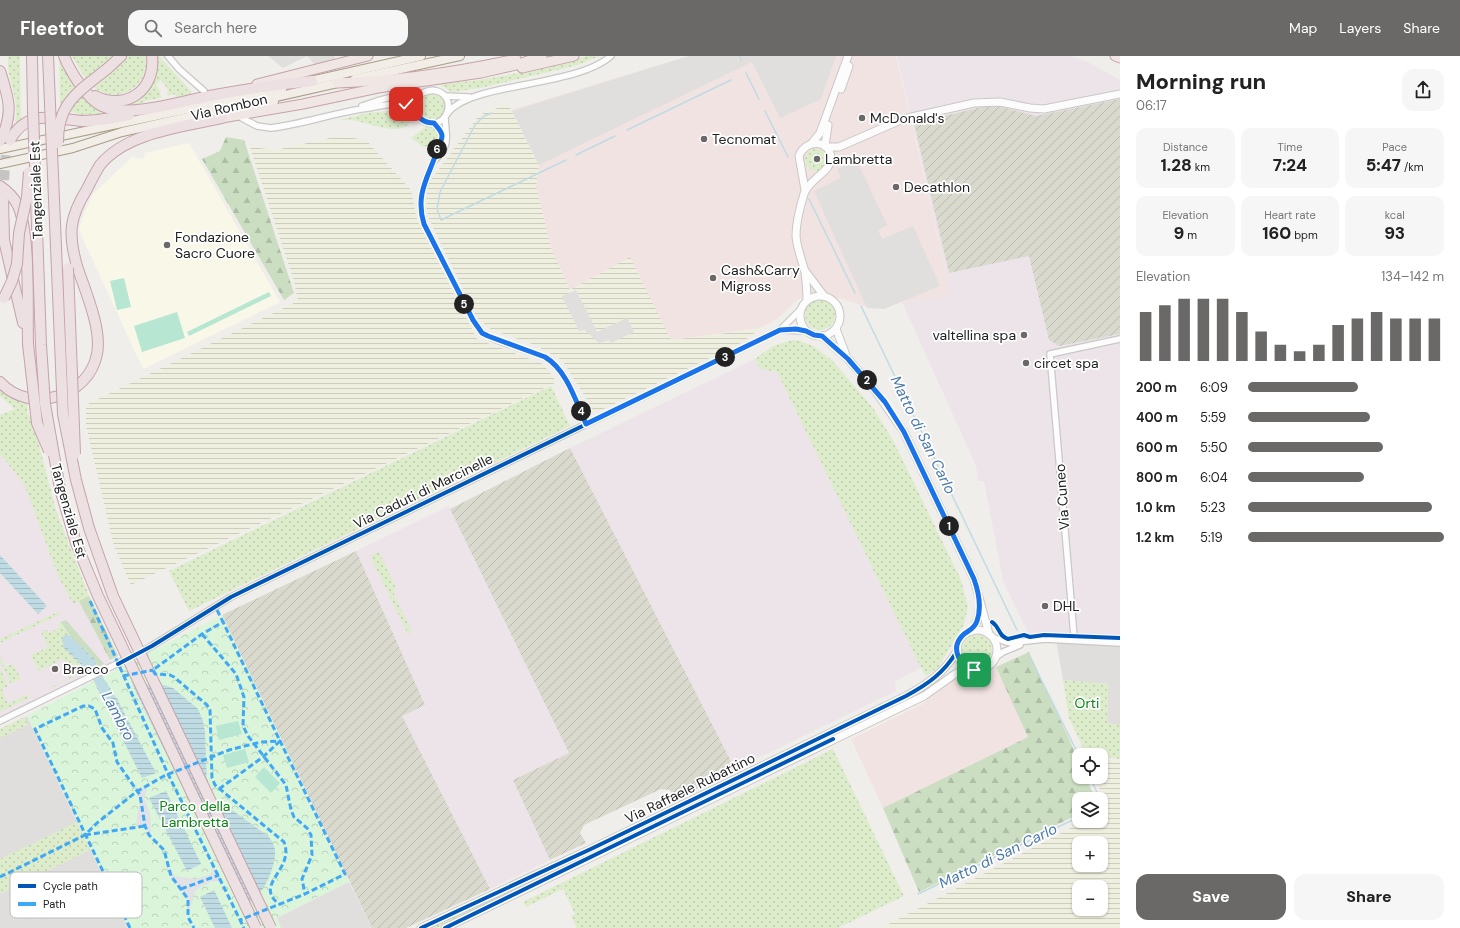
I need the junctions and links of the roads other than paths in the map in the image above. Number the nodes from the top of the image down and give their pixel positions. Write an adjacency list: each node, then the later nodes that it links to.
1 (32, 56): 32 (highway, Tangenziale Est)
2 (48, 56): 50 (highway, Tangenziale Est, bridge)
3 (64, 56): 22 (highway)
4 (121, 56): 50 (highway, bridge)
5 (152, 56): 22 (highway)
6 (168, 56): 23 (street, Via Rombon)
7 (368, 56): 24 (highway)
8 (421, 56): 21 (main road, Via Rombon)
9 (460, 56): 20 (main road, Via Rombon)
10 (529, 56): 20 (highway)
11 (542, 56): 19 (highway)
12 (574, 56): 19 (highway)
13 (611, 56): 28 (street)
14 (848, 56): 39 (street)
15 (853, 56): 40 (street)
16 (1115, 56): 17 (highway)
17 (1120, 58)
18 (0, 71): 38 (highway)
19 (456, 77): 34 (highway)
20 (337, 83): 21 (main road, Via Rombon)
21 (314, 84): 24 (highway); 34 (main road); 41 (main road, Via Rombon); 44 (main road, Via Rombon)
22 (81, 86): 29 (highway)
23 (204, 90)
24 (216, 94): 29 (highway)
25 (1120, 94): 36 (street)
26 (420, 95): 27 (street, Via Rombon); 30 (street); 31 (street, Via Rombon)
27 (445, 96): 28 (street, Via Rombon); 33 (street)
28 (471, 97): 33 (street)
29 (188, 101): 38 (highway)
30 (415, 107): 31 (street, Via Rombon); 37 (street)
31 (353, 110): 35 (street, Via Rombon)
32 (33, 111): 55 (highway, bridge); 66 (highway, Tangenziale Est, bridge)
33 (446, 116): 37 (street); 43 (street)
34 (222, 118): 46 (highway)
35 (242, 118)
36 (912, 118): 40 (street); 42 (street)
37 (434, 123): 43 (street)
38 (5, 140)
39 (812, 143): 40 (street); 45 (street)
40 (825, 146): 42 (street)
41 (0, 149)
42 (831, 160): 47 (street)
43 (434, 162): 65 (street)
44 (0, 164)
45 (803, 170): 47 (street); 49 (street)
46 (94, 175): 64 (highway); 67 (highway, bridge)
47 (818, 175): 49 (street)
48 (0, 186): 62 (highway)
49 (805, 190): 52 (street)
50 (53, 194): 67 (highway, Tangenziale Est, bridge)
51 (3, 197): 62 (highway)
52 (804, 271): 53 (street); 54 (street)
53 (824, 296): 54 (street); 57 (street)
54 (807, 300): 56 (street)
55 (0, 303)
56 (800, 310): 58 (street, Via Caduti di Marcinelle); 59 (street)
57 (836, 328): 60 (street); 63 (street)
58 (780, 330): 59 (street, Via Caduti di Marcinelle); 65 (street, Via Caduti di Marcinelle)
59 (806, 331): 60 (street)
60 (822, 336): 63 (street)
61 (1120, 339): 71 (street, Via Cuneo)
62 (28, 344): 66 (highway, bridge)
63 (848, 359): 68 (street)
64 (0, 382)
65 (586, 424): 77 (street, Via Caduti di Marcinelle)
66 (55, 464): 78 (highway, Tangenziale Est, bridge)
67 (76, 480): 79 (highway, Tangenziale Est, bridge)
68 (980, 603): 69 (street); 70 (street)
69 (972, 631): 70 (street); 74 (street, Via Raffaele Rubattino)
70 (991, 636): 72 (street); 75 (street)
71 (1073, 640): 72 (street); 73 (street)
72 (1026, 642): 75 (street)
73 (1120, 643)
74 (957, 651): 76 (street); 80 (street, Via Raffaele Rubattino)
75 (996, 657): 76 (street, Via Raffaele Rubattino)
76 (968, 668): 81 (street, Via Raffaele Rubattino)
77 (0, 721)
78 (256, 928)
79 (271, 928)
80 (421, 928)
81 (445, 928)

